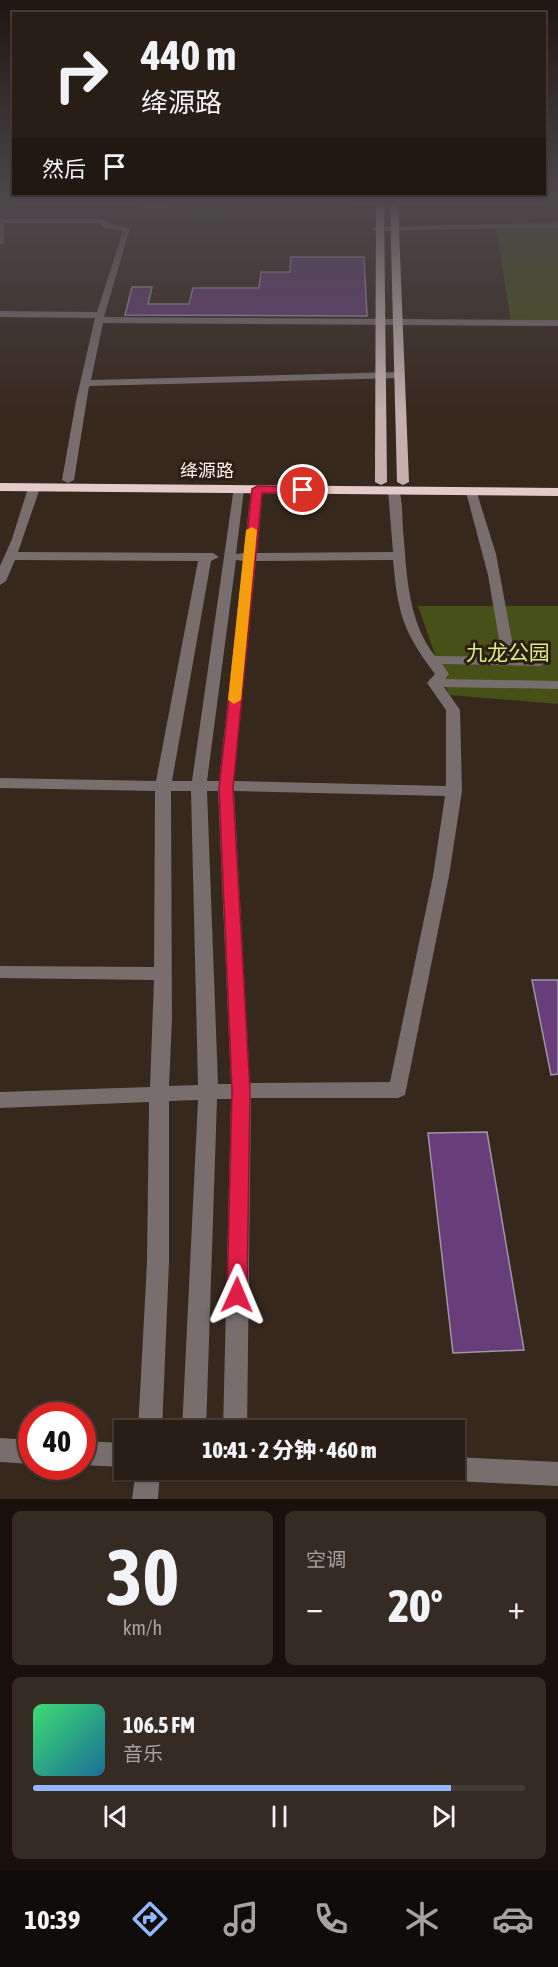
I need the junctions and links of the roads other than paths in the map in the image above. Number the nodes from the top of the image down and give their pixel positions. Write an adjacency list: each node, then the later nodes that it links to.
1 (114, 274): 5 (street)
2 (376, 274): 6 (main road)
3 (396, 274): 7 (main road)
4 (0, 314): 5 (street)
5 (99, 318): 6 (street); 11 (street)
6 (375, 322): 7 (street); 10 (main road)
7 (398, 322): 8 (street); 9 (main road)
8 (558, 323)
9 (399, 375): 10 (street); 16 (main road)
10 (381, 376): 11 (street); 14 (main road)
11 (85, 383): 13 (street)
12 (0, 479): 13 (highway, 绛源路)
13 (68, 480): 14 (highway, 绛源路)
14 (381, 482): 16 (highway, 绛源路)
15 (558, 484): 16 (highway, 绛源路)
16 (398, 486): 20 (highway, 绛源路); 21 (highway, 绛源路); 24 (street)
17 (0, 487): 18 (highway, 绛源路)
18 (34, 488): 19 (highway, 绛源路); 23 (street)
19 (238, 489): 20 (highway, 绛源路); 26 (street)
20 (257, 489): 27 (street)
21 (472, 492): 22 (highway, 绛源路); 30 (street)
22 (558, 492)
23 (11, 556): 25 (street); 28 (street)
24 (399, 556): 27 (street); 29 (street)
25 (205, 557): 26 (street); 35 (street)
26 (227, 557): 27 (street); 36 (street)
27 (248, 557): 37 (street)
28 (0, 581)
29 (433, 660): 30 (street); 32 (street)
30 (509, 661): 31 (street)
31 (540, 662)
32 (434, 683): 33 (street); 38 (street)
33 (558, 685)
34 (0, 783): 35 (street)
35 (163, 786): 36 (street); 40 (street)
36 (199, 787): 37 (street); 42 (street)
37 (226, 788): 38 (street); 41 (street)
38 (454, 791): 41 (street)
39 (0, 972): 40 (street)
40 (163, 974): 43 (street)
41 (241, 1091): 42 (street); 47 (street)
42 (208, 1092): 43 (street); 46 (street)
43 (159, 1094): 44 (street); 45 (street)
44 (0, 1100)
45 (151, 1420)
46 (194, 1420)
47 (235, 1420)
48 (0, 1450): 49 (street)
49 (18, 1451)
50 (96, 1454): 51 (street)
51 (114, 1455)
52 (465, 1470): 53 (street)
53 (558, 1474)
54 (147, 1480): 55 (street)
55 (145, 1499)

